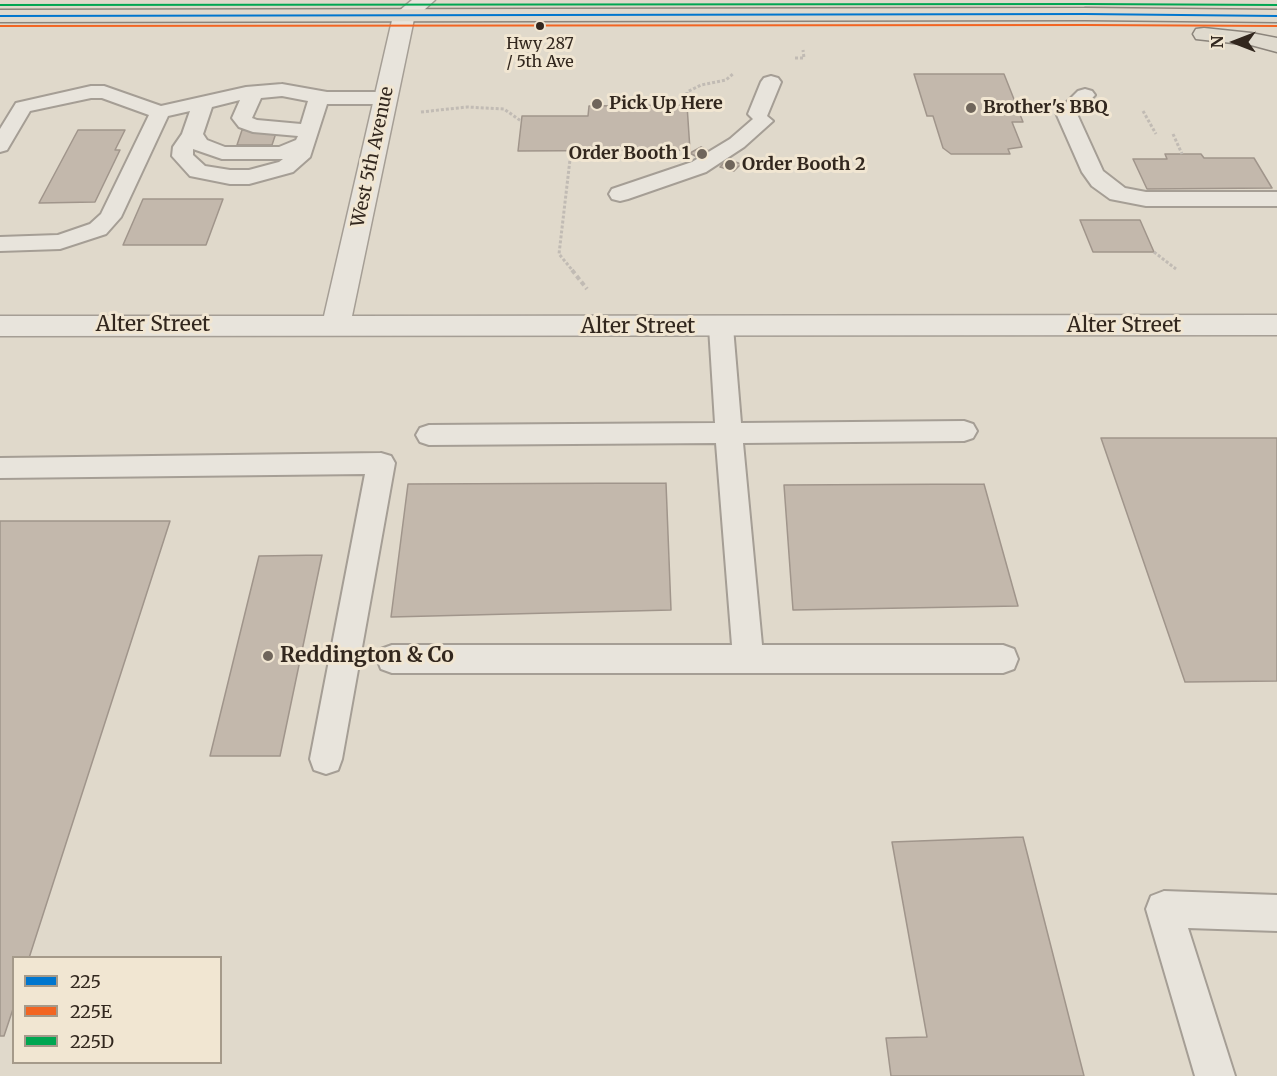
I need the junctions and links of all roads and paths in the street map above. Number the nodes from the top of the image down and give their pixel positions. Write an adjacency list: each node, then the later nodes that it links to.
1 (425, 0): 4 (street)
2 (1058, 14): 4 (main road); 5 (main road); 6 (main road)
3 (0, 16): 4 (main road)
4 (404, 16): 12 (street, West 5th Avenue)
5 (1277, 16)
6 (1277, 45)
7 (771, 82): 22 (lane)
8 (253, 93): 10 (lane); 11 (lane); 18 (lane)
9 (1085, 95): 23 (lane)
10 (319, 97): 12 (lane); 18 (lane)
11 (203, 103): 14 (lane); 18 (lane)
12 (384, 108): 15 (path); 27 (street, West 5th Avenue)
13 (1143, 111): 16 (path)
14 (160, 112): 19 (lane); 24 (lane)
15 (521, 121)
16 (1156, 134)
17 (1173, 134): 21 (path)
18 (307, 138)
19 (0, 146)
20 (570, 151): 30 (path)
21 (1182, 154)
22 (620, 194)
23 (1277, 199)
24 (0, 244)
25 (1154, 252): 26 (path)
26 (1176, 269)
27 (336, 324): 29 (street, Alter Street); 30 (street, Alter Street)
28 (1277, 325): 31 (street, Alter Street)
29 (0, 326)
30 (581, 327): 31 (street, Alter Street)
31 (722, 327): 33 (lane)
32 (964, 431): 33 (lane)
33 (730, 432): 34 (lane); 36 (lane)
34 (429, 435)
35 (0, 468): 39 (lane)
36 (748, 658): 37 (lane); 38 (lane)
37 (392, 659)
38 (1004, 659)
39 (326, 759)
40 (1277, 913): 41 (lane)
41 (1215, 1076)

